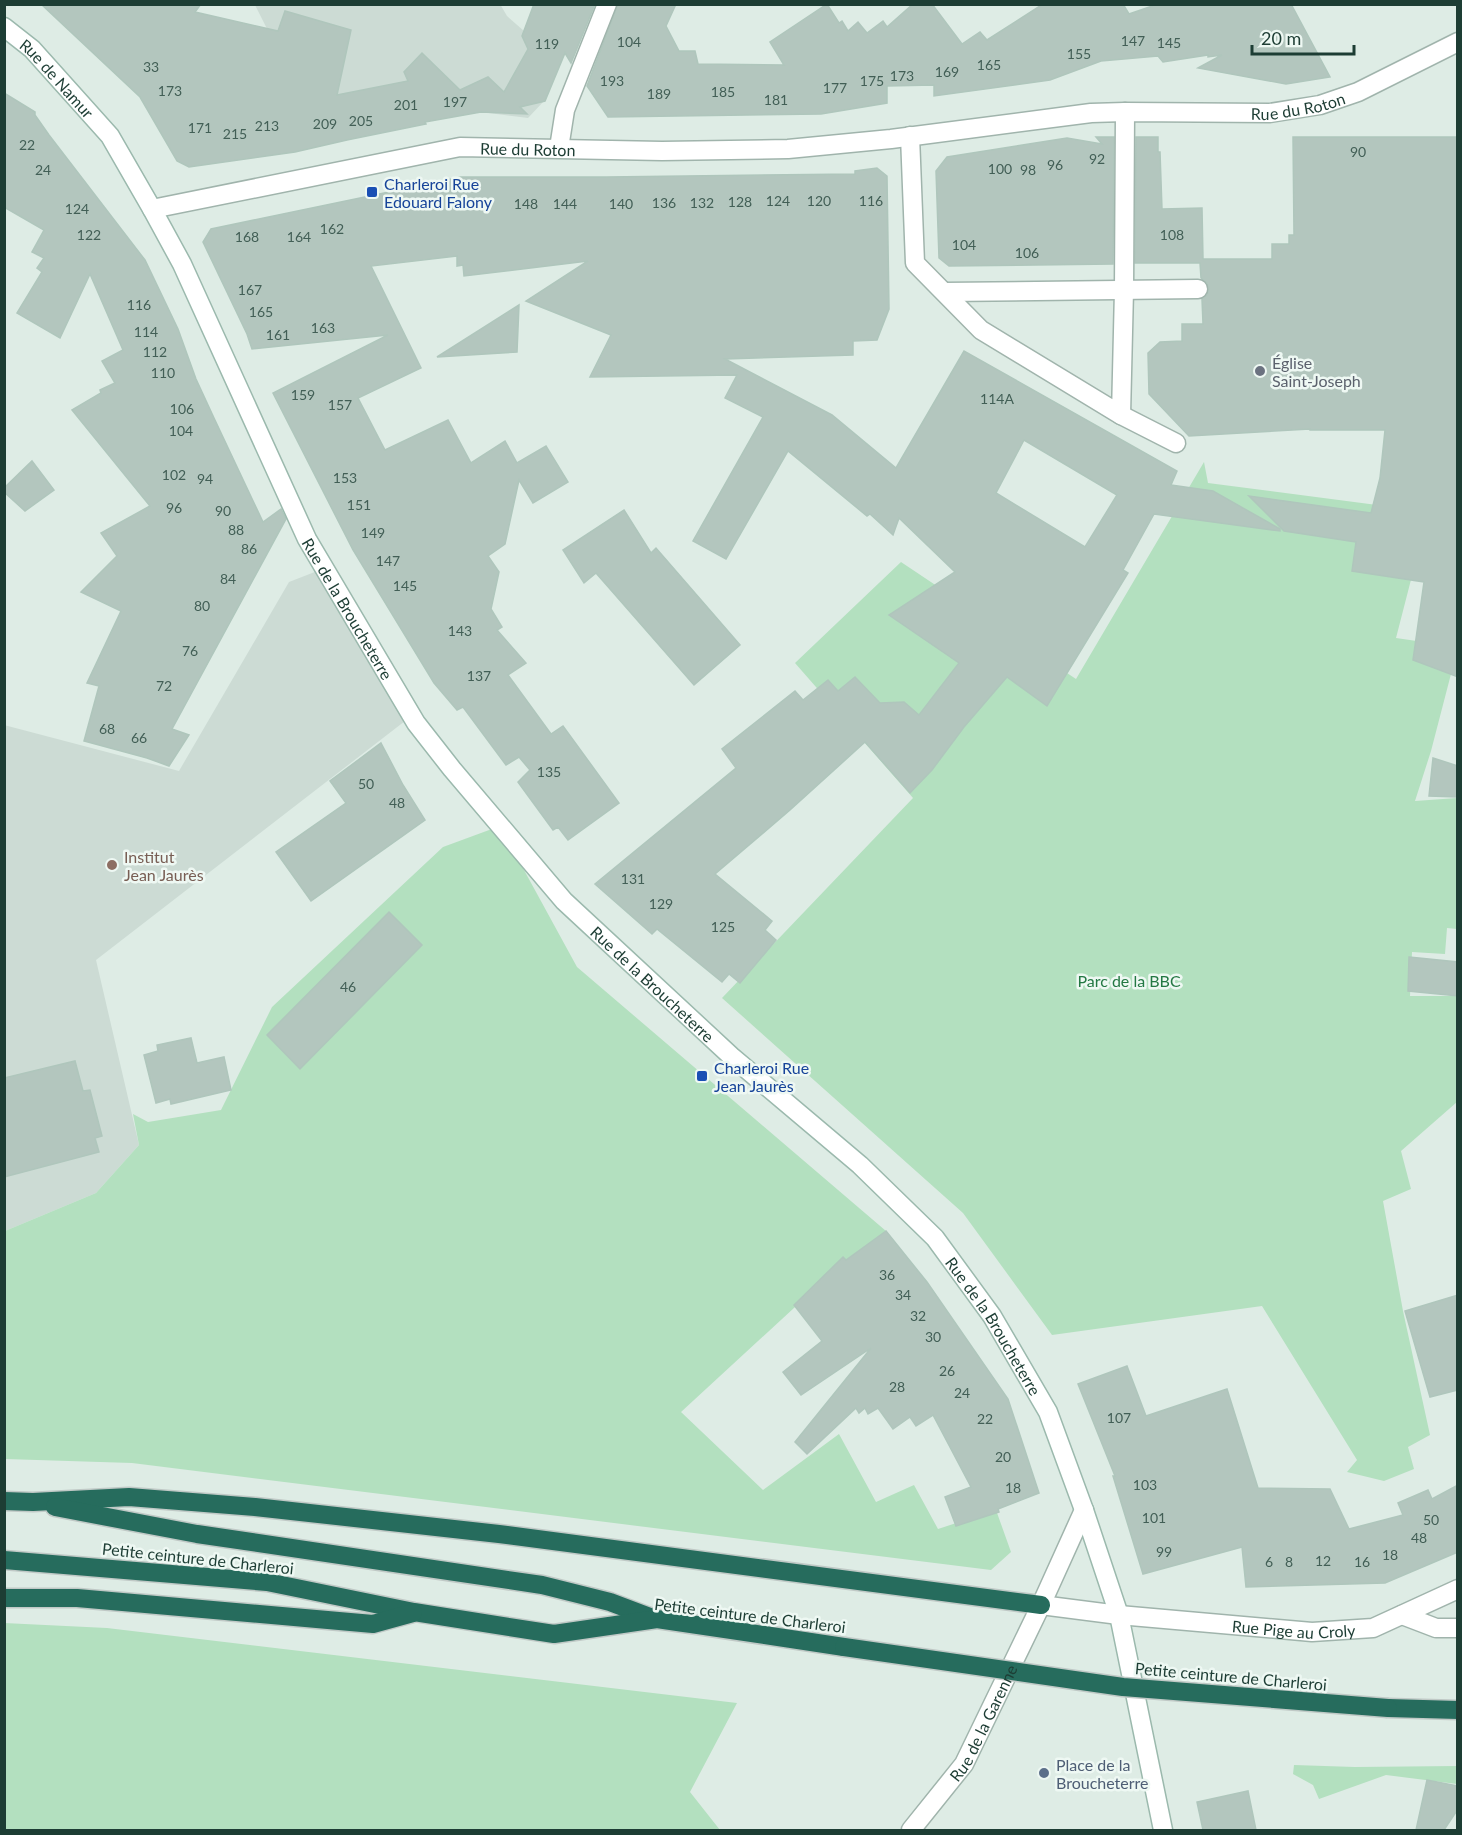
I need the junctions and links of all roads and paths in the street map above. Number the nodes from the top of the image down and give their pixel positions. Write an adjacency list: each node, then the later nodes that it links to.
1 (607, 4): 7 (street)
2 (4, 27): 5 (street, Rue de Namur)
3 (1458, 42): 4 (street, Rue du Roton)
4 (1125, 112): 6 (street, Rue du Roton); 10 (street)
5 (106, 131): 8 (street, Rue de la Broucheterre)
6 (910, 136): 7 (street, Rue du Roton); 11 (street)
7 (559, 148): 8 (street, Rue du Roton)
8 (152, 209): 16 (street, Rue de la Broucheterre)
9 (1198, 289): 10 (street)
10 (1124, 290): 11 (street); 12 (street)
11 (945, 292): 12 (street)
12 (1122, 415): 13 (street)
13 (1176, 443)
14 (4, 1502): 15 (highway)
15 (33, 1502): 20 (highway); 24 (highway)
16 (1084, 1510): 20 (street, Rue de la Garenne); 22 (street, Rue de la Broucheterre)
17 (4, 1560): 21 (highway, Petite ceinture de Charleroi)
18 (1458, 1589): 23 (street, Rue Pige au Croly)
19 (4, 1598): 21 (highway)
20 (1041, 1605): 22 (street, Rue Pige au Croly); 27 (street, Rue de la Garenne)
21 (414, 1612): 24 (highway, Petite ceinture de Charleroi)
22 (1119, 1615): 23 (street, Rue Pige au Croly); 28 (street, Rue de la Broucheterre)
23 (1402, 1615): 25 (street)
24 (657, 1620): 26 (highway, Petite ceinture de Charleroi, bridge)
25 (1458, 1628)
26 (1458, 1710)
27 (911, 1830)
28 (1163, 1830)

